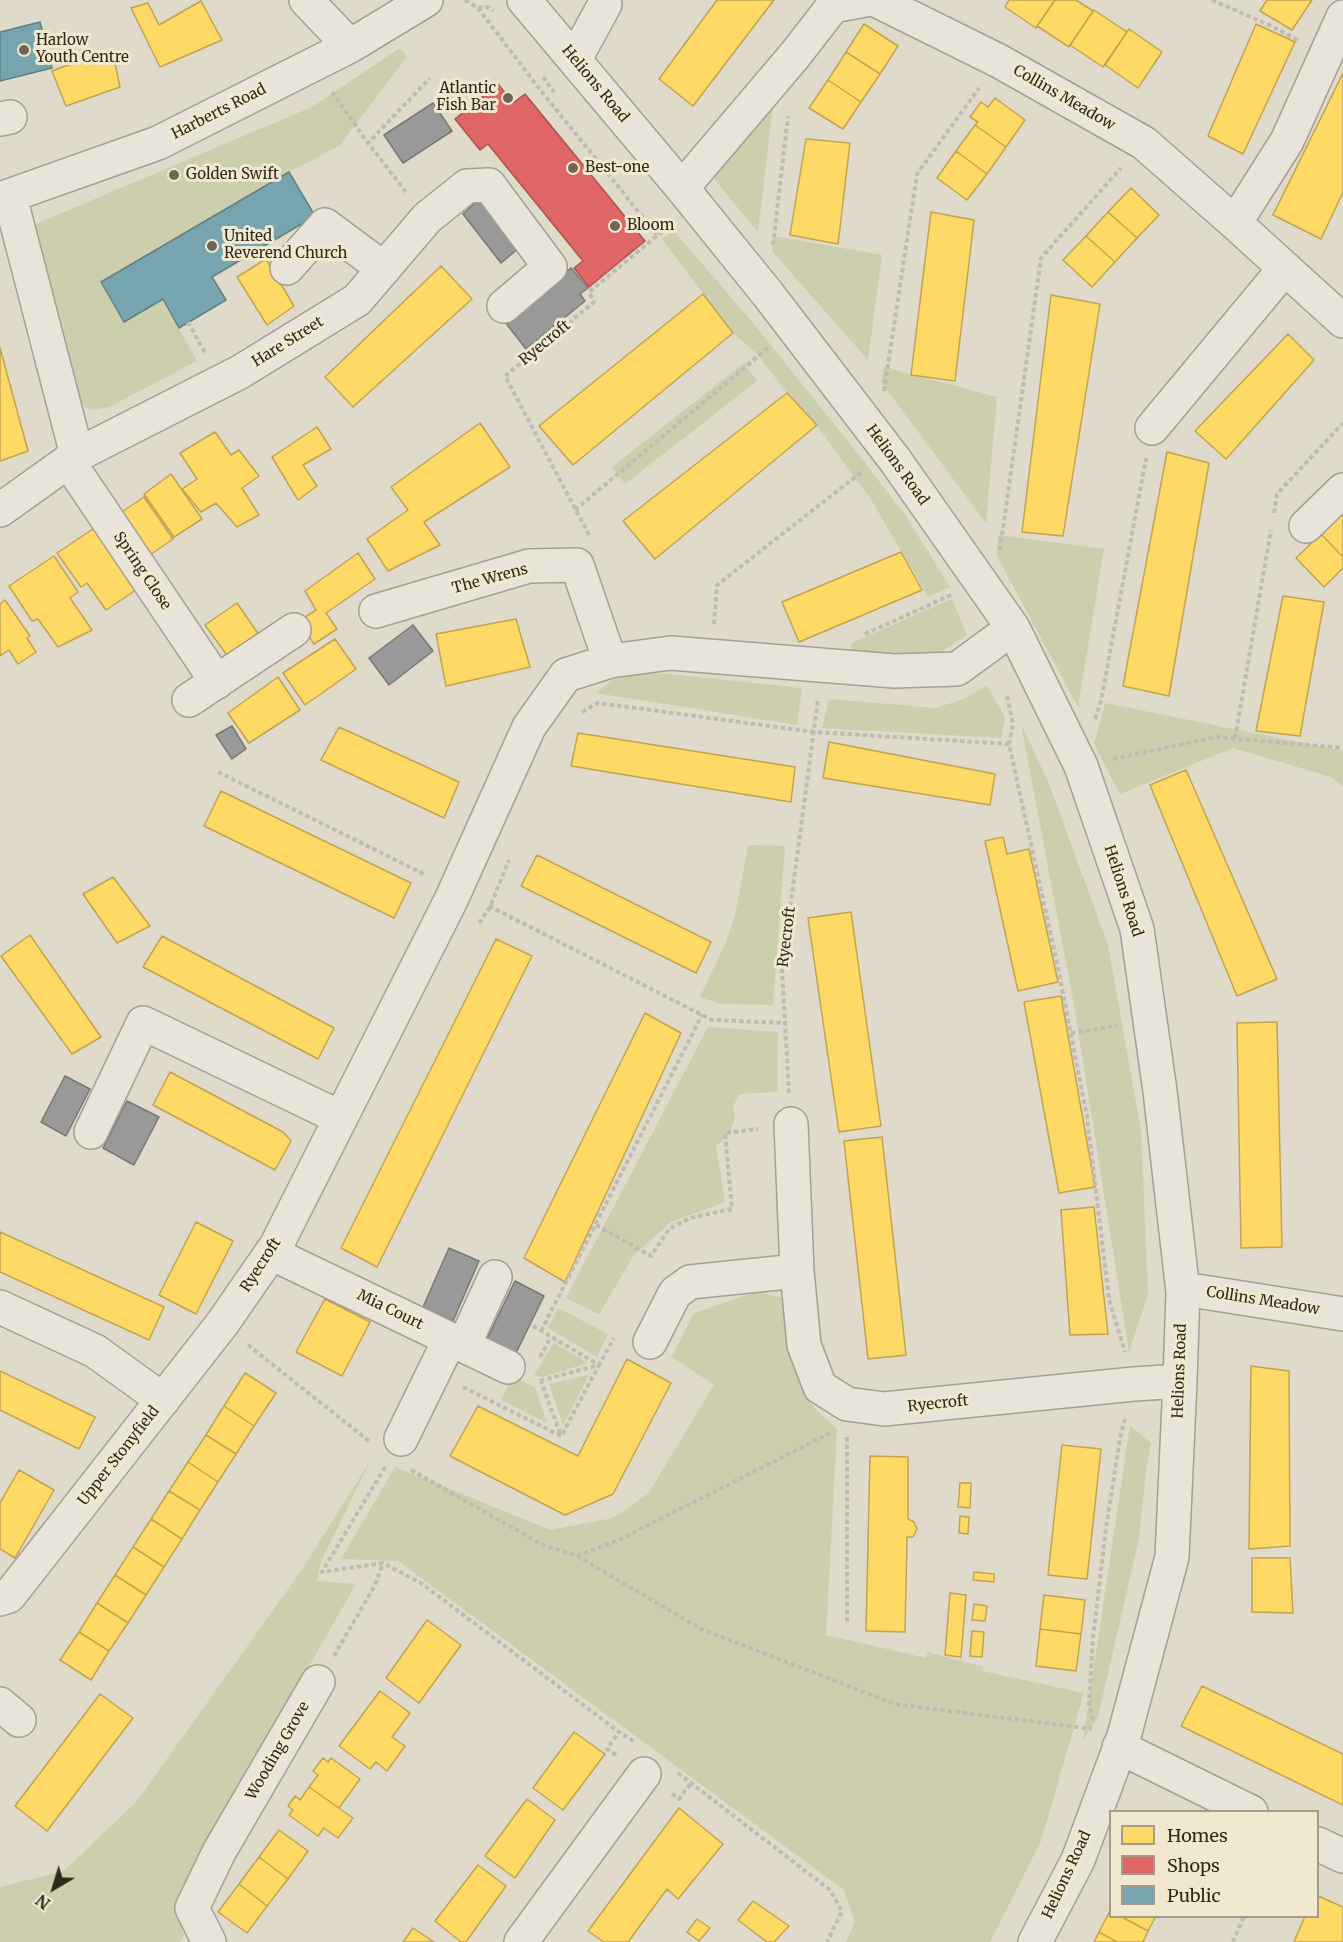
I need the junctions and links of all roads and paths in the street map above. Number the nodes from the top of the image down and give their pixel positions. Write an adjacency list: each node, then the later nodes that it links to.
1 (306, 0): 10 (street)
2 (426, 0): 10 (street, Harberts Road)
3 (465, 0): 24 (path)
4 (524, 0): 12 (street, Helions Road)
5 (865, 0): 19 (street)
6 (876, 0): 13 (street, Collins Meadow)
7 (1212, 0): 11 (path)
8 (605, 4): 12 (street)
9 (1343, 17): 11 (street)
10 (350, 46): 20 (street, Harberts Road)
11 (1326, 55): 23 (street)
12 (575, 59): 19 (street, Helions Road)
13 (999, 61): 18 (street, Collins Meadow); 34 (path)
14 (430, 78): 17 (path)
15 (340, 103): 17 (path)
16 (788, 115): 28 (path)
17 (368, 143): 21 (path)
18 (1144, 143): 23 (street, Collins Meadow); 45 (path)
19 (682, 188): 28 (street, Helions Road)
20 (5, 198): 35 (street)
21 (427, 218): 27 (street, Hare Street); 29 (street, Hare Street)
22 (673, 223): 24 (path)
23 (1235, 223): 26 (street, Collins Meadow)
24 (658, 236): 39 (path, Ryecroft)
25 (287, 268): 27 (street)
26 (1284, 268): 30 (street, Collins Meadow); 33 (street)
27 (384, 269): 35 (street, Hare Street)
28 (767, 293): 34 (street, Helions Road)
29 (504, 306)
30 (1343, 321)
31 (772, 345): 39 (path)
32 (1343, 423): 40 (path)
33 (1152, 428): 61 (path)
34 (876, 436): 45 (street, Helions Road)
35 (72, 458): 38 (street, Hare Street); 52 (street, Spring Close)
36 (864, 470): 50 (path)
37 (1343, 490): 41 (street)
38 (0, 510)
39 (575, 510): 43 (path, Ryecroft)
40 (1273, 518)
41 (1306, 526)
42 (1271, 529): 58 (path)
43 (591, 540)
44 (952, 595): 49 (path)
45 (991, 597): 47 (street, Helions Road)
46 (376, 611): 51 (street, The Wrens)
47 (1013, 628): 50 (street, Ryecroft); 61 (street, Helions Road)
48 (294, 630): 52 (street)
49 (860, 636)
50 (712, 657): 51 (street, Ryecroft)
51 (610, 661): 64 (street, Ryecroft)
52 (217, 682): 53 (street)
53 (189, 700)
54 (1017, 706): 59 (path)
55 (817, 709): 57 (path, Ryecroft)
56 (580, 713): 57 (path)
57 (814, 732): 59 (path); 68 (path, Ryecroft)
58 (1235, 738): 60 (path); 61 (path)
59 (1009, 744): 70 (path)
60 (1343, 748)
61 (1081, 766): 78 (street, Helions Road)
62 (218, 772): 64 (path)
63 (512, 852): 65 (path)
64 (456, 890): 71 (street, Ryecroft)
65 (490, 907): 66 (path); 67 (path)
66 (474, 932)
67 (702, 1015): 68 (path); 74 (path)
68 (785, 1023): 72 (path, Ryecroft)
69 (1121, 1025): 70 (path)
70 (1071, 1032): 91 (path)
71 (340, 1118): 73 (street); 75 (street, Ryecroft)
72 (791, 1124): 74 (path); 76 (street, Ryecroft)
73 (91, 1132)
74 (596, 1225): 83 (path)
75 (271, 1253): 81 (street, Ryecroft); 85 (street, Mia Court)
76 (797, 1271): 86 (street); 94 (street, Ryecroft)
77 (495, 1277): 85 (street)
78 (1183, 1292): 80 (street, Collins Meadow); 89 (street, Helions Road)
79 (0, 1307): 93 (street, Upper Stonyfield)
80 (1343, 1314)
81 (222, 1324): 93 (street, Ryecroft); 96 (path)
82 (533, 1326): 83 (path)
83 (541, 1331): 87 (path)
84 (614, 1338): 87 (path)
85 (457, 1342): 88 (street, Mia Court); 96 (street)
86 (650, 1342)
87 (599, 1365): 90 (path); 95 (path)
88 (508, 1367): 90 (path)
89 (1180, 1381): 91 (street, Ryecroft); 103 (street, Helions Road)
90 (541, 1382): 95 (path)
91 (1134, 1384): 94 (street, Ryecroft); 98 (path)
92 (461, 1386): 95 (path)
93 (163, 1400): 100 (street, Upper Stonyfield)
94 (847, 1414): 98 (path); 101 (path)
95 (561, 1436)
96 (388, 1447): 99 (path)
97 (411, 1470): 98 (path)
98 (578, 1556)
99 (383, 1563): 102 (path); 104 (path)
100 (0, 1599)
101 (847, 1622)
102 (318, 1682): 109 (street, Wooding Grove)
103 (1119, 1748): 105 (street); 112 (street, Helions Road)
104 (653, 1764): 110 (street); 111 (path)
105 (1247, 1810)
106 (1319, 1845): 107 (street)
107 (1343, 1856)
108 (1244, 1918): 113 (path)
109 (209, 1942)
110 (521, 1942)
111 (827, 1942)
112 (1035, 1942)
113 (1233, 1942)

